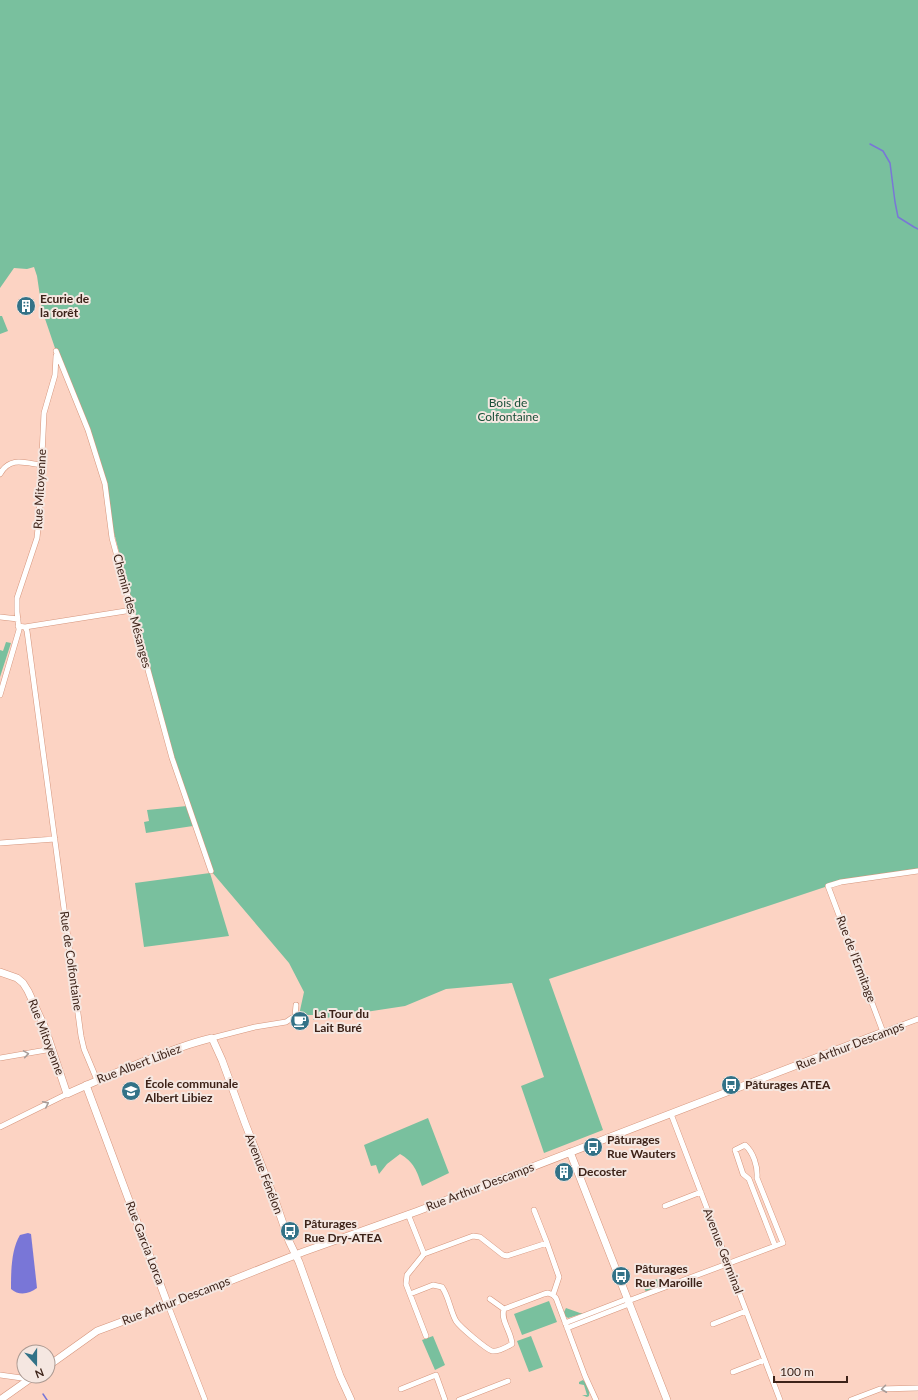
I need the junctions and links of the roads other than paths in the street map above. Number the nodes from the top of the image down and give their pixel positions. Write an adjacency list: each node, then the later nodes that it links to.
1 (56, 351): 2 (street, Rue Mitoyenne); 4 (street, Chemin des Mésanges)
2 (41, 465): 3 (street); 6 (street, Rue Mitoyenne)
3 (0, 474)
4 (132, 610): 8 (street); 12 (street, Chemin des Mésanges)
5 (0, 617): 6 (street)
6 (18, 619): 7 (street, Rue Mitoyenne)
7 (18, 626): 8 (street); 9 (street, Rue Mitoyenne)
8 (25, 627): 10 (street, Rue de Colfontaine)
9 (0, 695)
10 (55, 839): 11 (street); 21 (street, Rue de Colfontaine)
11 (0, 843)
12 (211, 871)
13 (918, 871): 17 (street, Rue de l'Ermitage)
14 (0, 972): 19 (street, Rue Mitoyenne)
15 (296, 1005): 18 (street)
16 (918, 1020): 17 (street, Rue Arthur Descamps)
17 (883, 1032): 24 (street, Rue Arthur Descamps)
18 (212, 1038): 21 (street, Rue Albert Libiez); 34 (street, Avenue Fénélon)
19 (52, 1049): 20 (street, one-way to 19); 23 (street, Rue Mitoyenne)
20 (0, 1058)
21 (97, 1080): 22 (street, Rue Albert Libiez)
22 (86, 1085): 23 (street, Rue Albert Libiez); 40 (street, Rue Garcia Lorca)
23 (66, 1094): 25 (street, one-way to 23)
24 (670, 1114): 26 (street, Rue Arthur Descamps); 27 (street, Avenue Germinal)
25 (0, 1128)
26 (570, 1152): 30 (street, Rue Arthur Descamps); 39 (street)
27 (701, 1192): 28 (street, Avenue Germinal); 35 (street, Avenue Germinal)
28 (664, 1206)
29 (534, 1210): 31 (street)
30 (408, 1214): 33 (street); 34 (street, Rue Arthur Descamps)
31 (547, 1243): 33 (street); 37 (street)
32 (775, 1246): 32 (street); 35 (street)
33 (424, 1254): 36 (street)
34 (295, 1255): 40 (street, Rue Arthur Descamps); 57 (street, Avenue Fénélon)
35 (728, 1264): 39 (street); 42 (street, Avenue Germinal)
36 (410, 1294): 41 (street); 45 (street)
37 (553, 1295): 41 (street); 44 (street)
38 (490, 1299): 41 (street)
39 (628, 1301): 44 (street); 61 (street)
40 (168, 1304): 46 (street, Rue Arthur Descamps); 56 (street, Rue Garcia Lorca)
41 (504, 1309)
42 (746, 1311): 43 (street); 47 (street, Avenue Germinal)
43 (712, 1324)
44 (566, 1325): 60 (street)
45 (426, 1336)
46 (56, 1360)
47 (764, 1360): 48 (street); 62 (street, Avenue Germinal)
48 (733, 1372)
49 (0, 1375): 50 (street)
50 (16, 1377)
51 (508, 1381): 59 (street)
52 (23, 1384): 55 (street)
53 (918, 1388): 63 (street, one-way to 63)
54 (401, 1389): 58 (street)
55 (0, 1400)
56 (205, 1400)
57 (351, 1400)
58 (445, 1400)
59 (459, 1400)
60 (596, 1400)
61 (667, 1400)
62 (780, 1400)
63 (851, 1400)

